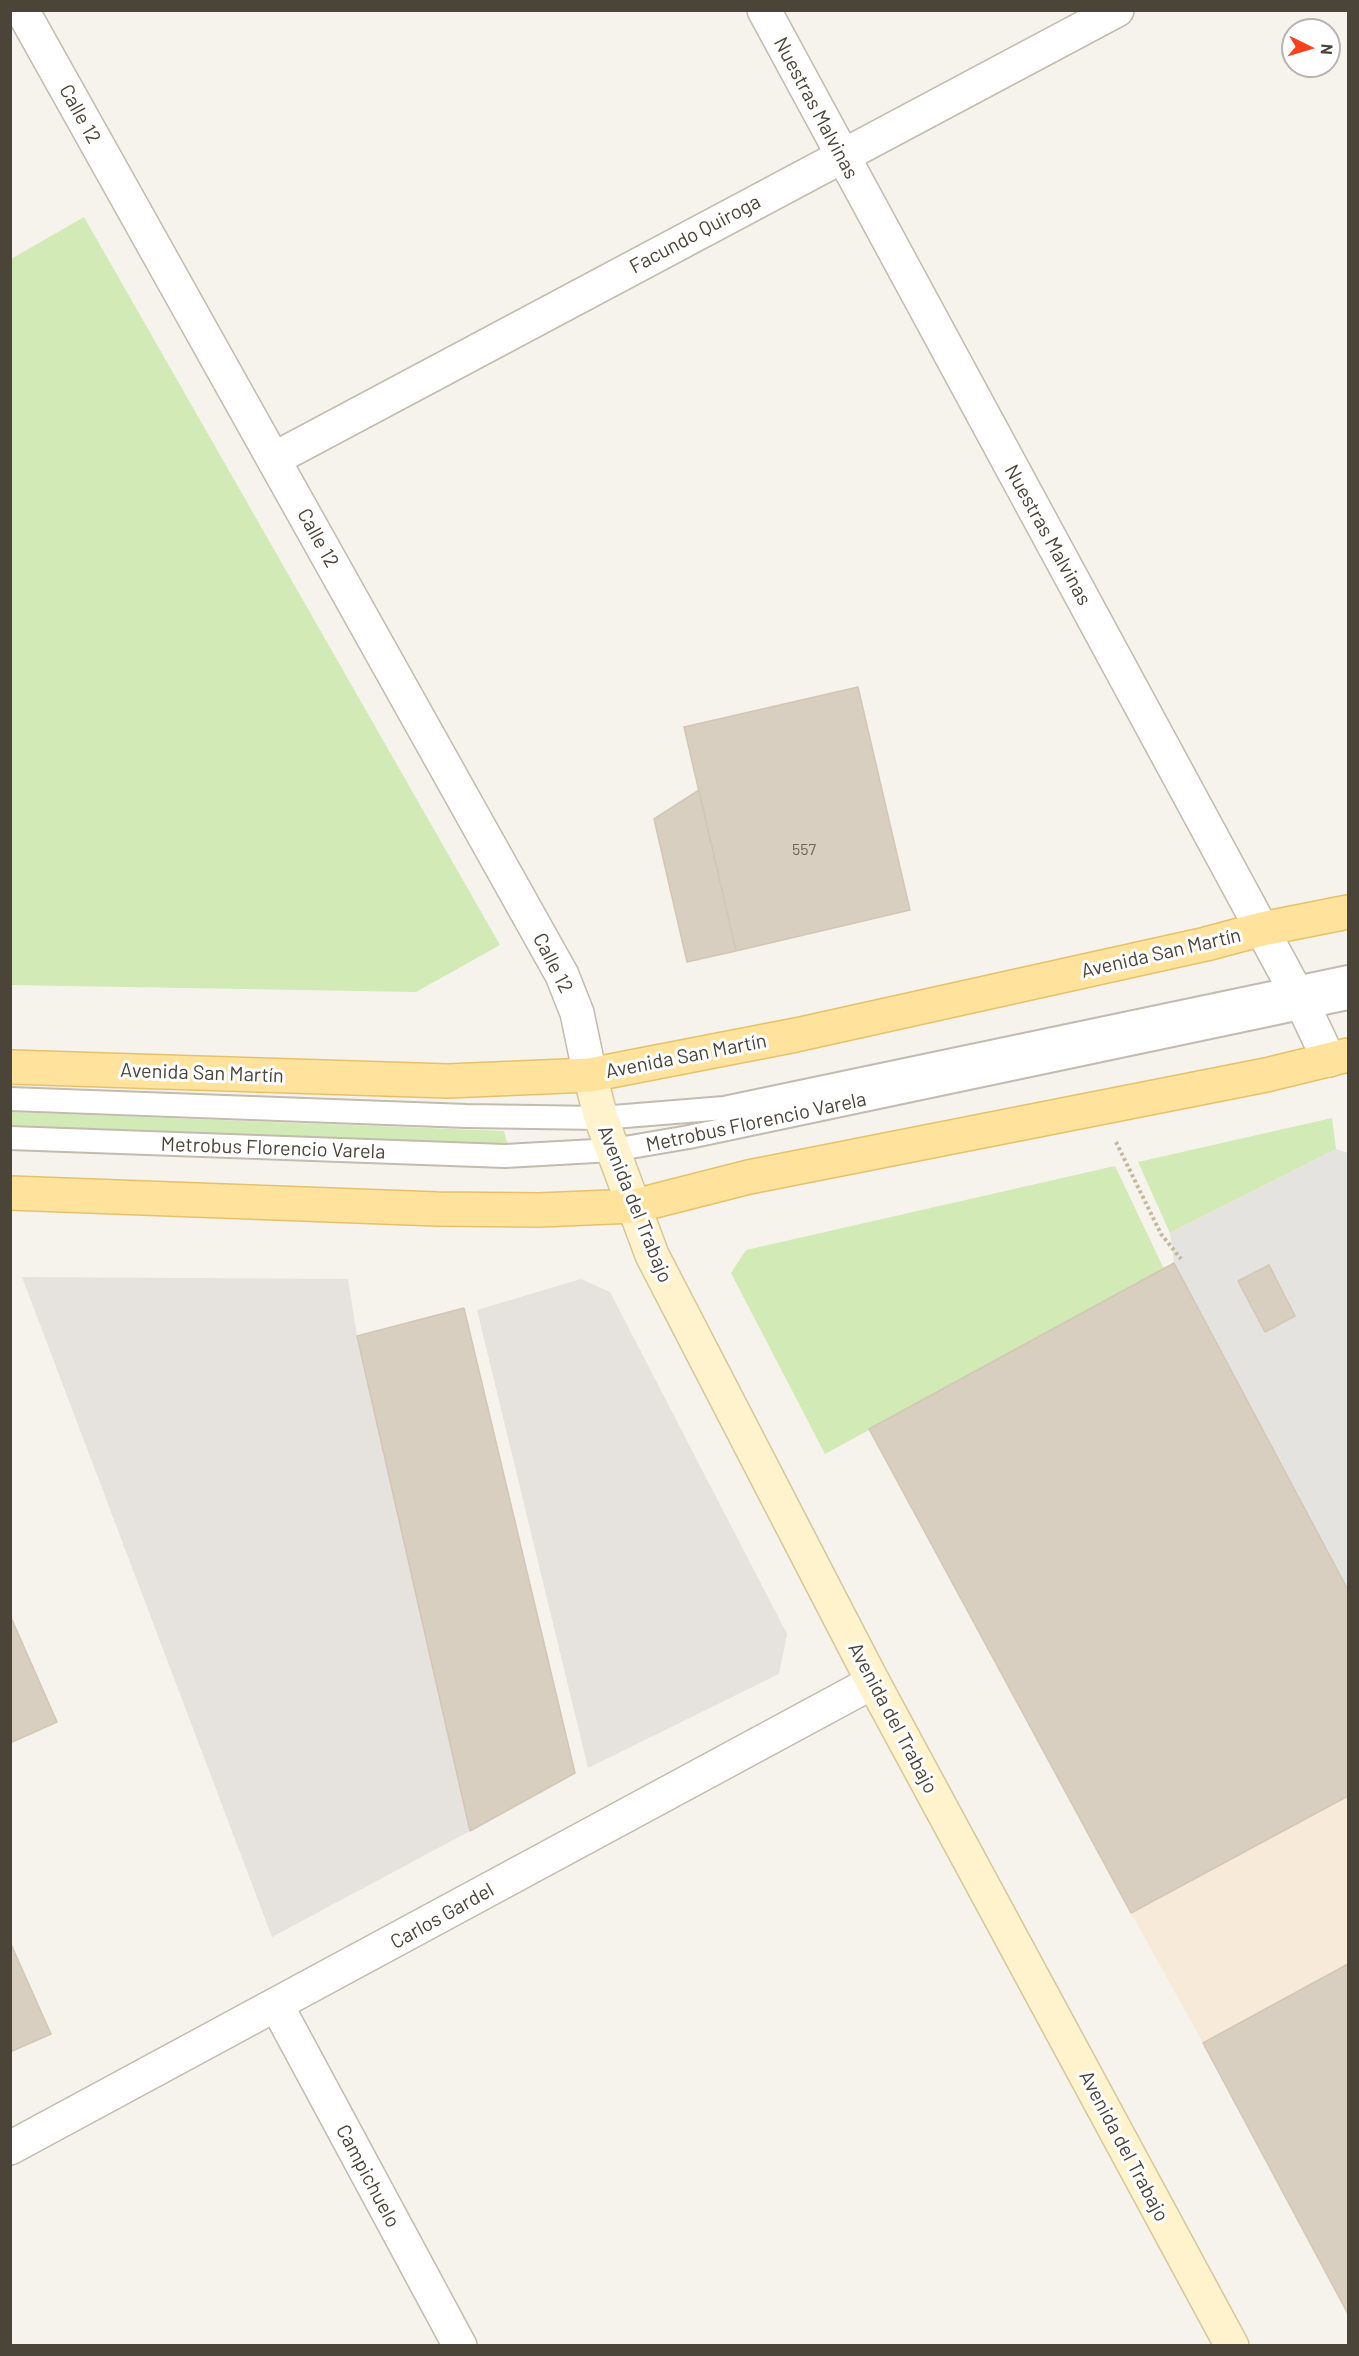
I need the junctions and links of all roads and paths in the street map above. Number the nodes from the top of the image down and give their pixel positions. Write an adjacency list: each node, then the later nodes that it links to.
1 (22, 10): 5 (street, Calle 12)
2 (764, 10): 4 (street, Nuestras Malvinas)
3 (1117, 10): 4 (street, Facundo Quiroga)
4 (842, 156): 5 (street, Facundo Quiroga); 7 (street, Nuestras Malvinas)
5 (274, 459): 13 (street, Calle 12)
6 (1348, 912): 7 (main road, Avenida San Martín)
7 (1262, 929): 9 (street, Nuestras Malvinas); 13 (main road, Avenida San Martín)
8 (1348, 977): 9 (lane, Metrobus Florencio Varela)
9 (1298, 998): 10 (lane, Metrobus Florencio Varela); 11 (street, Nuestras Malvinas); 16 (lane, Metrobus Florencio Varela); 18 (lane, Metrobus Florencio Varela)
10 (1348, 998)
11 (1339, 1058): 15 (main road)
12 (10, 1067): 13 (main road, Avenida San Martín)
13 (590, 1074): 16 (main road, Avenida del Trabajo)
14 (10, 1100): 16 (lane, Metrobus Florencio Varela)
15 (1100, 1107): 20 (main road); 21 (path)
16 (601, 1118): 18 (main road, Avenida del Trabajo)
17 (10, 1138): 18 (lane, Metrobus Florencio Varela)
18 (613, 1150): 20 (main road, Avenida del Trabajo)
19 (10, 1193): 20 (main road)
20 (634, 1206): 22 (main road, Avenida del Trabajo)
21 (1181, 1259)
22 (873, 1682): 23 (street, Carlos Gardel); 26 (main road, Avenida del Trabajo)
23 (277, 2006): 24 (street, Carlos Gardel); 25 (street, Campichuelo)
24 (10, 2148)
25 (460, 2346)
26 (1232, 2346)

